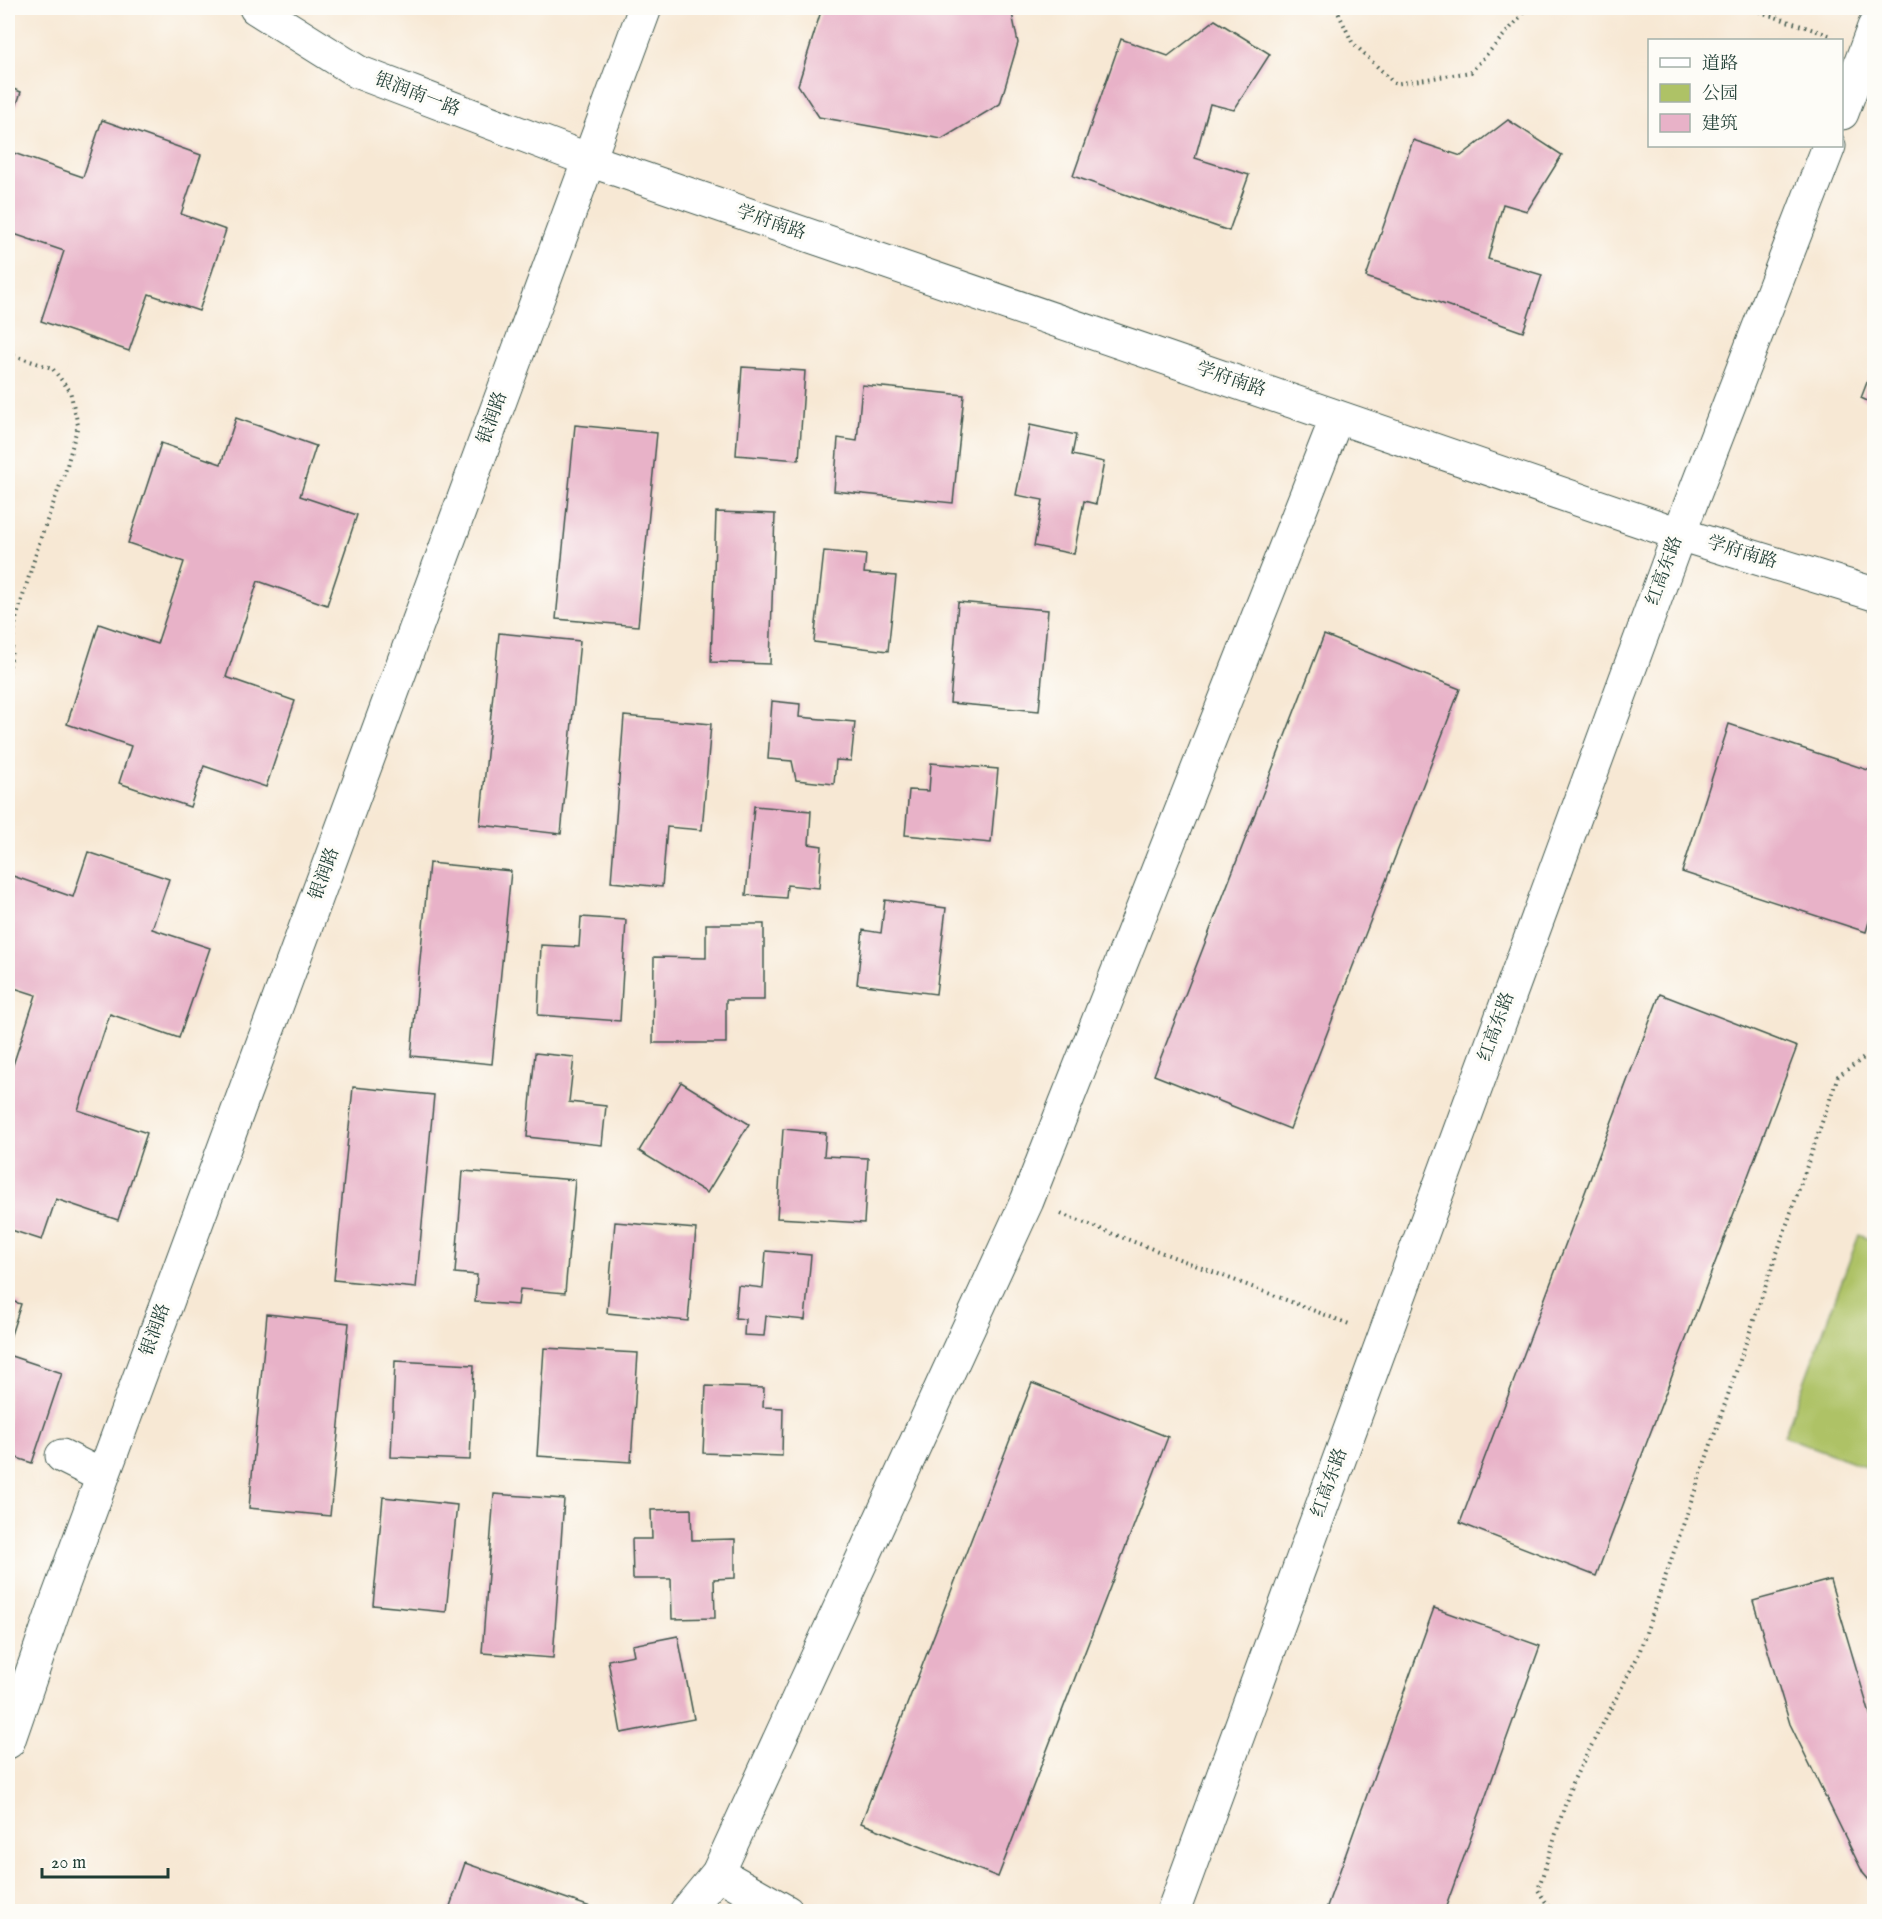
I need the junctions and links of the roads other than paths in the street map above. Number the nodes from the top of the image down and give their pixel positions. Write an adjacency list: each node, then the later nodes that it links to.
1 (256, 8): 6 (street, 银润南一路)
2 (645, 8): 6 (street, 银润路)
3 (1871, 38): 4 (street)
4 (1843, 110)
5 (1829, 147): 8 (street, 红高东路)
6 (589, 160): 7 (street, 学府南路); 11 (street, 银润路)
7 (1338, 417): 8 (street, 学府南路); 13 (street)
8 (1679, 534): 9 (street, 学府南路); 16 (street, 红高东路)
9 (1875, 594)
10 (62, 1456): 11 (street)
11 (102, 1476): 12 (street, 银润路)
12 (8, 1742)
13 (718, 1873): 14 (street); 15 (street)
14 (686, 1911)
15 (787, 1911)
16 (1173, 1911)

